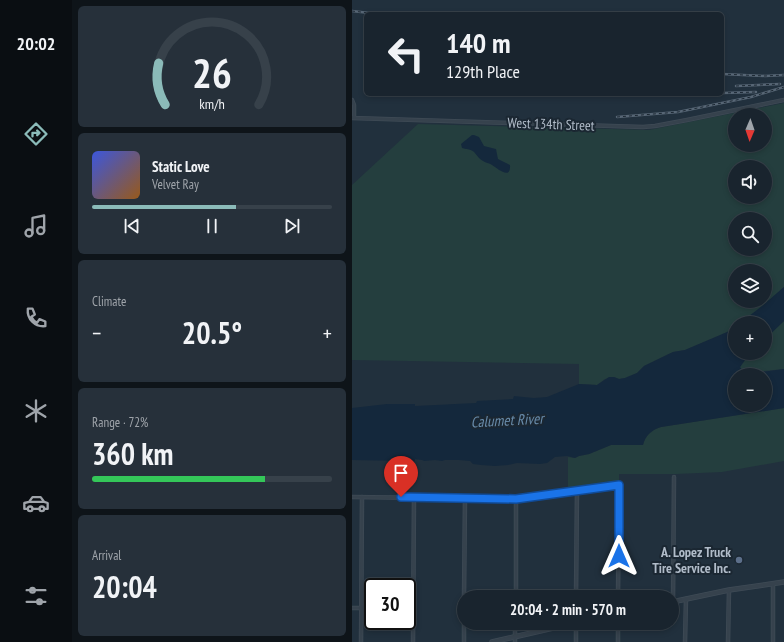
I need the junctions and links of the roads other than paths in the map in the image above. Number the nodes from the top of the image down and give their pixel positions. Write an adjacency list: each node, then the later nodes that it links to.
1 (352, 100): 3 (street)
2 (784, 100): 3 (street, West 134th Street)
3 (353, 118)
4 (674, 477): 18 (street)
5 (577, 491): 10 (street); 16 (street); 17 (street)
6 (352, 497): 7 (street)
7 (362, 497): 8 (street); 23 (street)
8 (414, 498): 9 (street); 11 (street)
9 (465, 499): 10 (street); 14 (street)
10 (516, 499): 15 (street)
11 (413, 578)
12 (784, 582): 13 (street)
13 (773, 584): 19 (street); 40 (street)
14 (464, 590)
15 (516, 590)
16 (576, 590)
17 (618, 590)
18 (672, 590)
19 (728, 590): 20 (street); 39 (street)
20 (686, 599): 21 (street); 38 (street)
21 (679, 600)
22 (352, 608): 23 (street)
23 (361, 608): 31 (street)
24 (412, 630): 32 (street)
25 (464, 630): 33 (street)
26 (515, 630): 30 (street)
27 (543, 630): 30 (street)
28 (575, 630): 36 (street)
29 (618, 630): 37 (street)
30 (515, 636): 34 (street); 35 (street)
31 (361, 642)
32 (412, 642)
33 (464, 642)
34 (492, 642)
35 (515, 642)
36 (576, 642)
37 (618, 642)
38 (685, 642)
39 (728, 642)
40 (772, 642)

